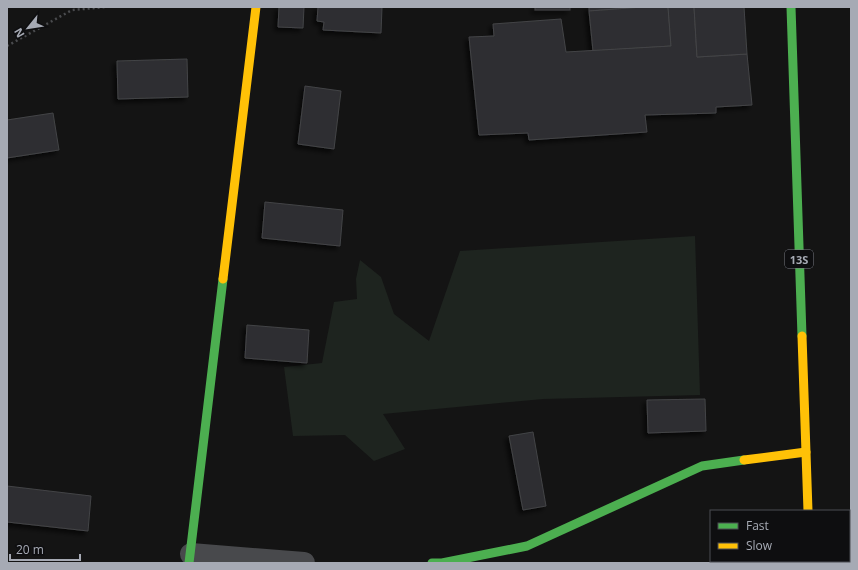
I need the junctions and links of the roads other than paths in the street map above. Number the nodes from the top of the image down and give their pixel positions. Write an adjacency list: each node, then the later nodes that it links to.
1 (256, 7): 5 (main road)
2 (791, 7): 3 (main road, 13S)
3 (806, 452): 4 (main road, 13S); 7 (main road)
4 (808, 510)
5 (190, 558): 6 (street)
6 (304, 563)
7 (432, 563)

